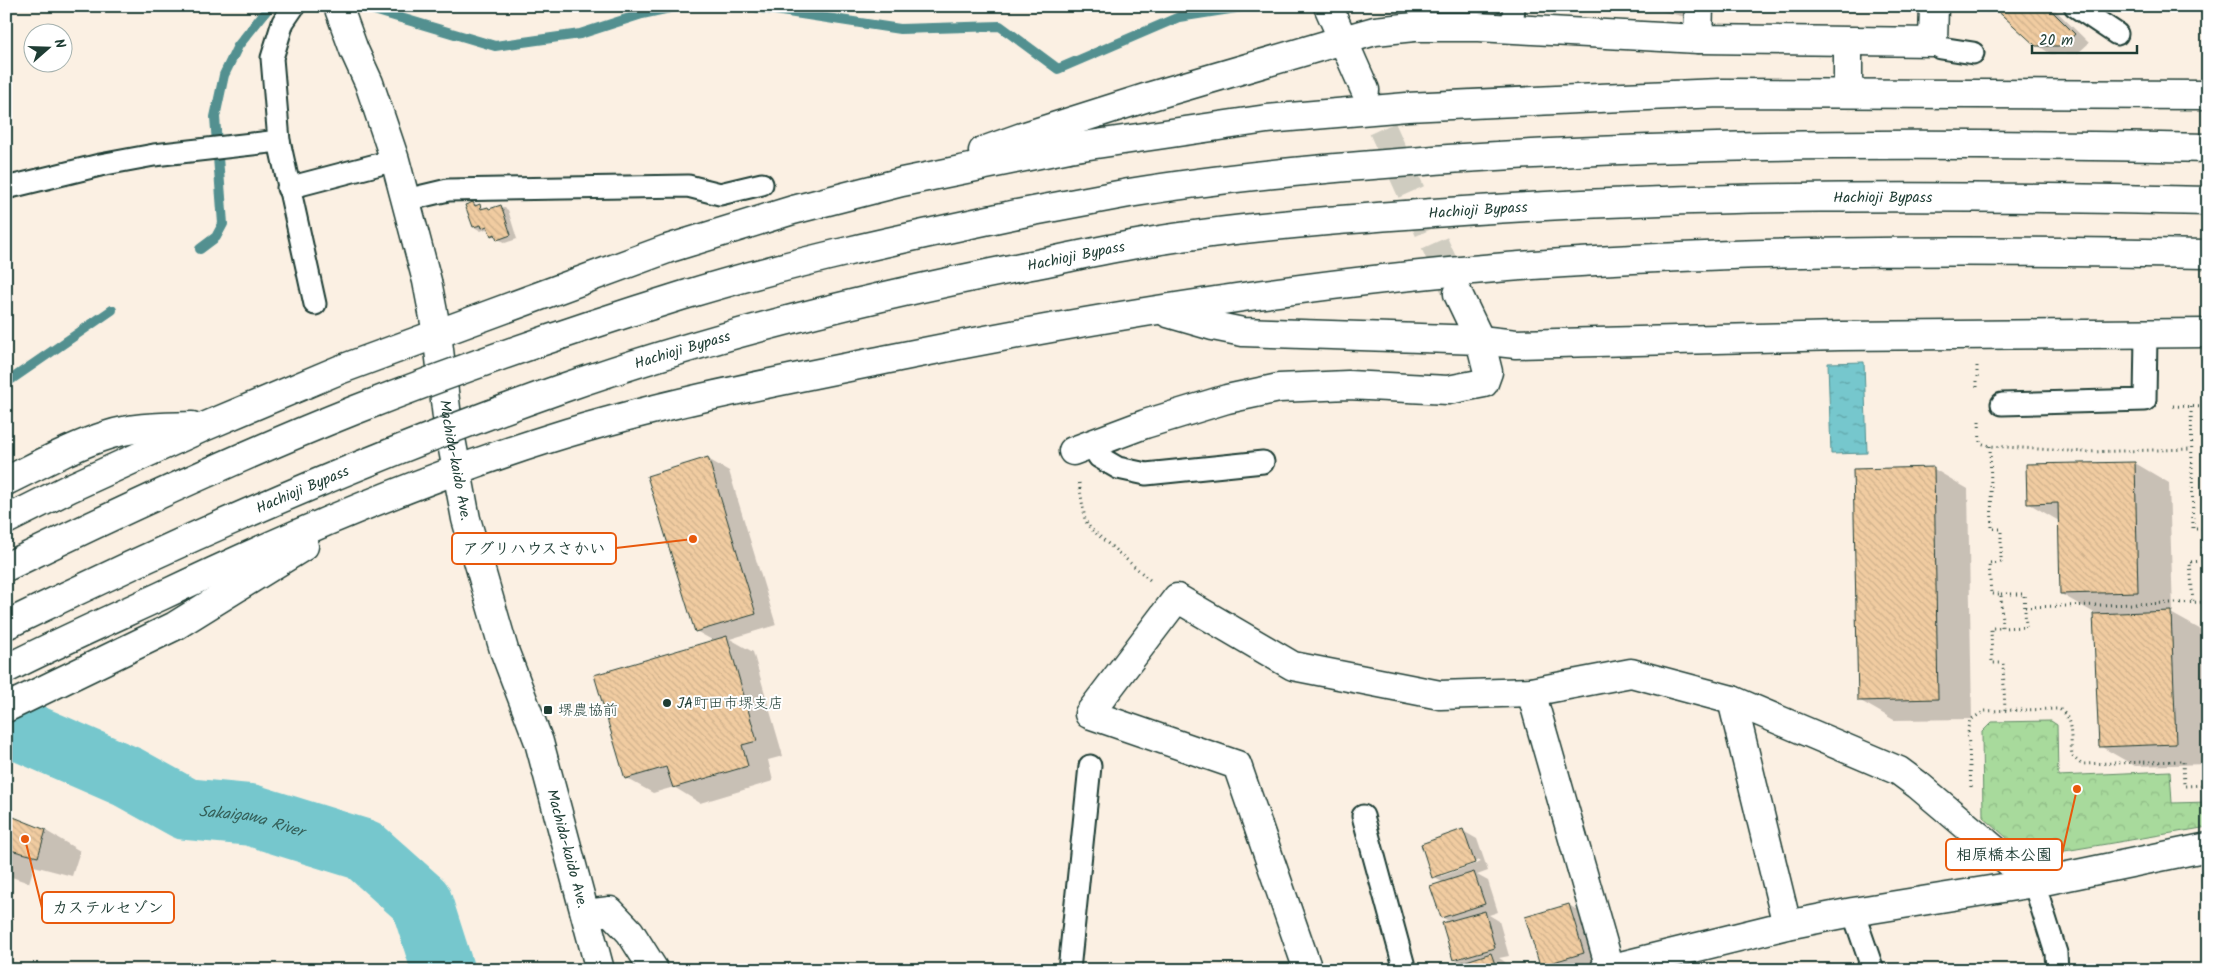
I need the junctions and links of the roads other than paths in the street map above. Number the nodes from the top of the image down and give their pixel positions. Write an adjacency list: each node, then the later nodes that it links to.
1 (294, 6): 17 (lane)
2 (338, 6): 19 (main road, Machida-kaido Ave.)
3 (1328, 6): 10 (main road)
4 (1699, 6): 9 (main road)
5 (1934, 6): 12 (main road)
6 (2075, 6): 8 (lane)
7 (1513, 18): 9 (main road); 10 (main road)
8 (2117, 34)
9 (1698, 39): 11 (main road)
10 (1343, 40): 14 (main road); 20 (main road)
11 (1848, 42): 12 (main road); 15 (main road)
12 (1932, 42): 13 (lane)
13 (1973, 53)
14 (1365, 90)
15 (1848, 93): 16 (main road); 20 (main road)
16 (2208, 95)
17 (279, 141): 22 (lane); 23 (lane)
18 (2208, 148): 42 (main road, bridge)
19 (395, 160): 23 (lane); 24 (main road, Machida-kaido Ave.)
20 (902, 182): 30 (main road)
21 (762, 184): 24 (lane)
22 (6, 188)
23 (288, 188): 28 (lane)
24 (406, 200): 30 (main road, Machida-kaido Ave.)
25 (2208, 201): 43 (main road, Hachioji Bypass, bridge)
26 (2208, 254): 29 (main road)
27 (1458, 294): 33 (main road)
28 (315, 304)
29 (1159, 311): 33 (main road); 38 (main road)
30 (437, 333): 35 (main road); 38 (main road, Machida-kaido Ave.)
31 (2208, 333): 32 (main road)
32 (2146, 334): 33 (main road); 34 (lane)
33 (1480, 340): 36 (main road)
34 (2002, 404)
35 (206, 426): 39 (main road); 41 (main road)
36 (1082, 448): 37 (lane)
37 (1263, 462)
38 (456, 472): 40 (main road); 53 (main road, Machida-kaido Ave.)
39 (6, 481)
40 (374, 502): 44 (main road); 47 (main road)
41 (6, 520)
42 (6, 567)
43 (6, 624)
44 (6, 669)
45 (1531, 692): 46 (main road); 55 (main road); 59 (main road)
46 (1732, 700): 51 (main road); 54 (main road)
47 (6, 708)
48 (1090, 766): 58 (lane)
49 (1363, 816): 60 (lane)
50 (2208, 847): 51 (main road)
51 (2034, 883): 52 (main road); 62 (lane)
52 (1853, 912): 54 (main road); 61 (lane)
53 (586, 914): 56 (main road, Machida-kaido Ave.); 57 (main road)
54 (1787, 926): 55 (main road)
55 (1607, 969)
56 (600, 970)
57 (654, 970)
58 (1068, 970)
59 (1308, 970)
60 (1405, 970)
61 (1874, 970)
62 (2056, 970)

